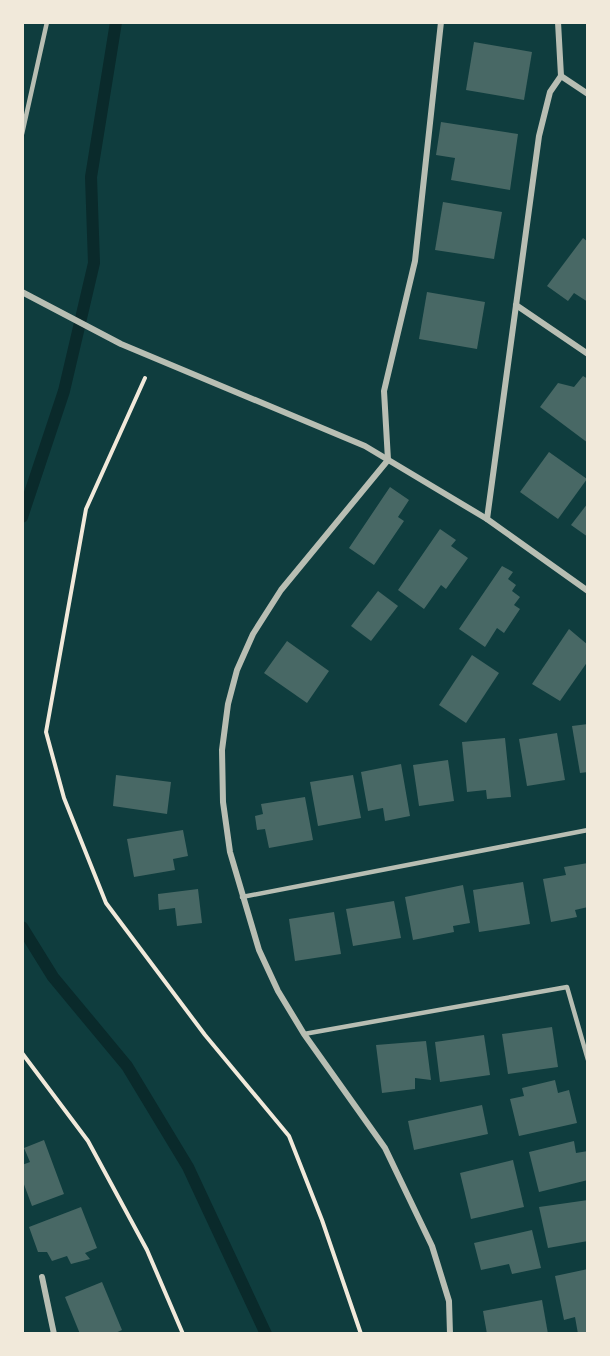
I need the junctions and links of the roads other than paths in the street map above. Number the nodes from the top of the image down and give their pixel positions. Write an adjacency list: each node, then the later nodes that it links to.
1 (47, 22): 6 (lane)
2 (441, 22): 10 (street)
3 (558, 22): 4 (street)
4 (561, 76): 5 (street); 8 (street)
5 (588, 94)
6 (22, 134)
7 (22, 292): 10 (street)
8 (516, 305): 9 (street); 11 (street)
9 (588, 354)
10 (388, 460): 11 (street); 14 (street)
11 (487, 519): 12 (street)
12 (588, 591)
13 (588, 830): 14 (lane)
14 (242, 897): 15 (street)
15 (304, 1034): 16 (lane); 19 (street)
16 (588, 1060)
17 (42, 1277): 18 (street)
18 (54, 1334)
19 (450, 1334)

